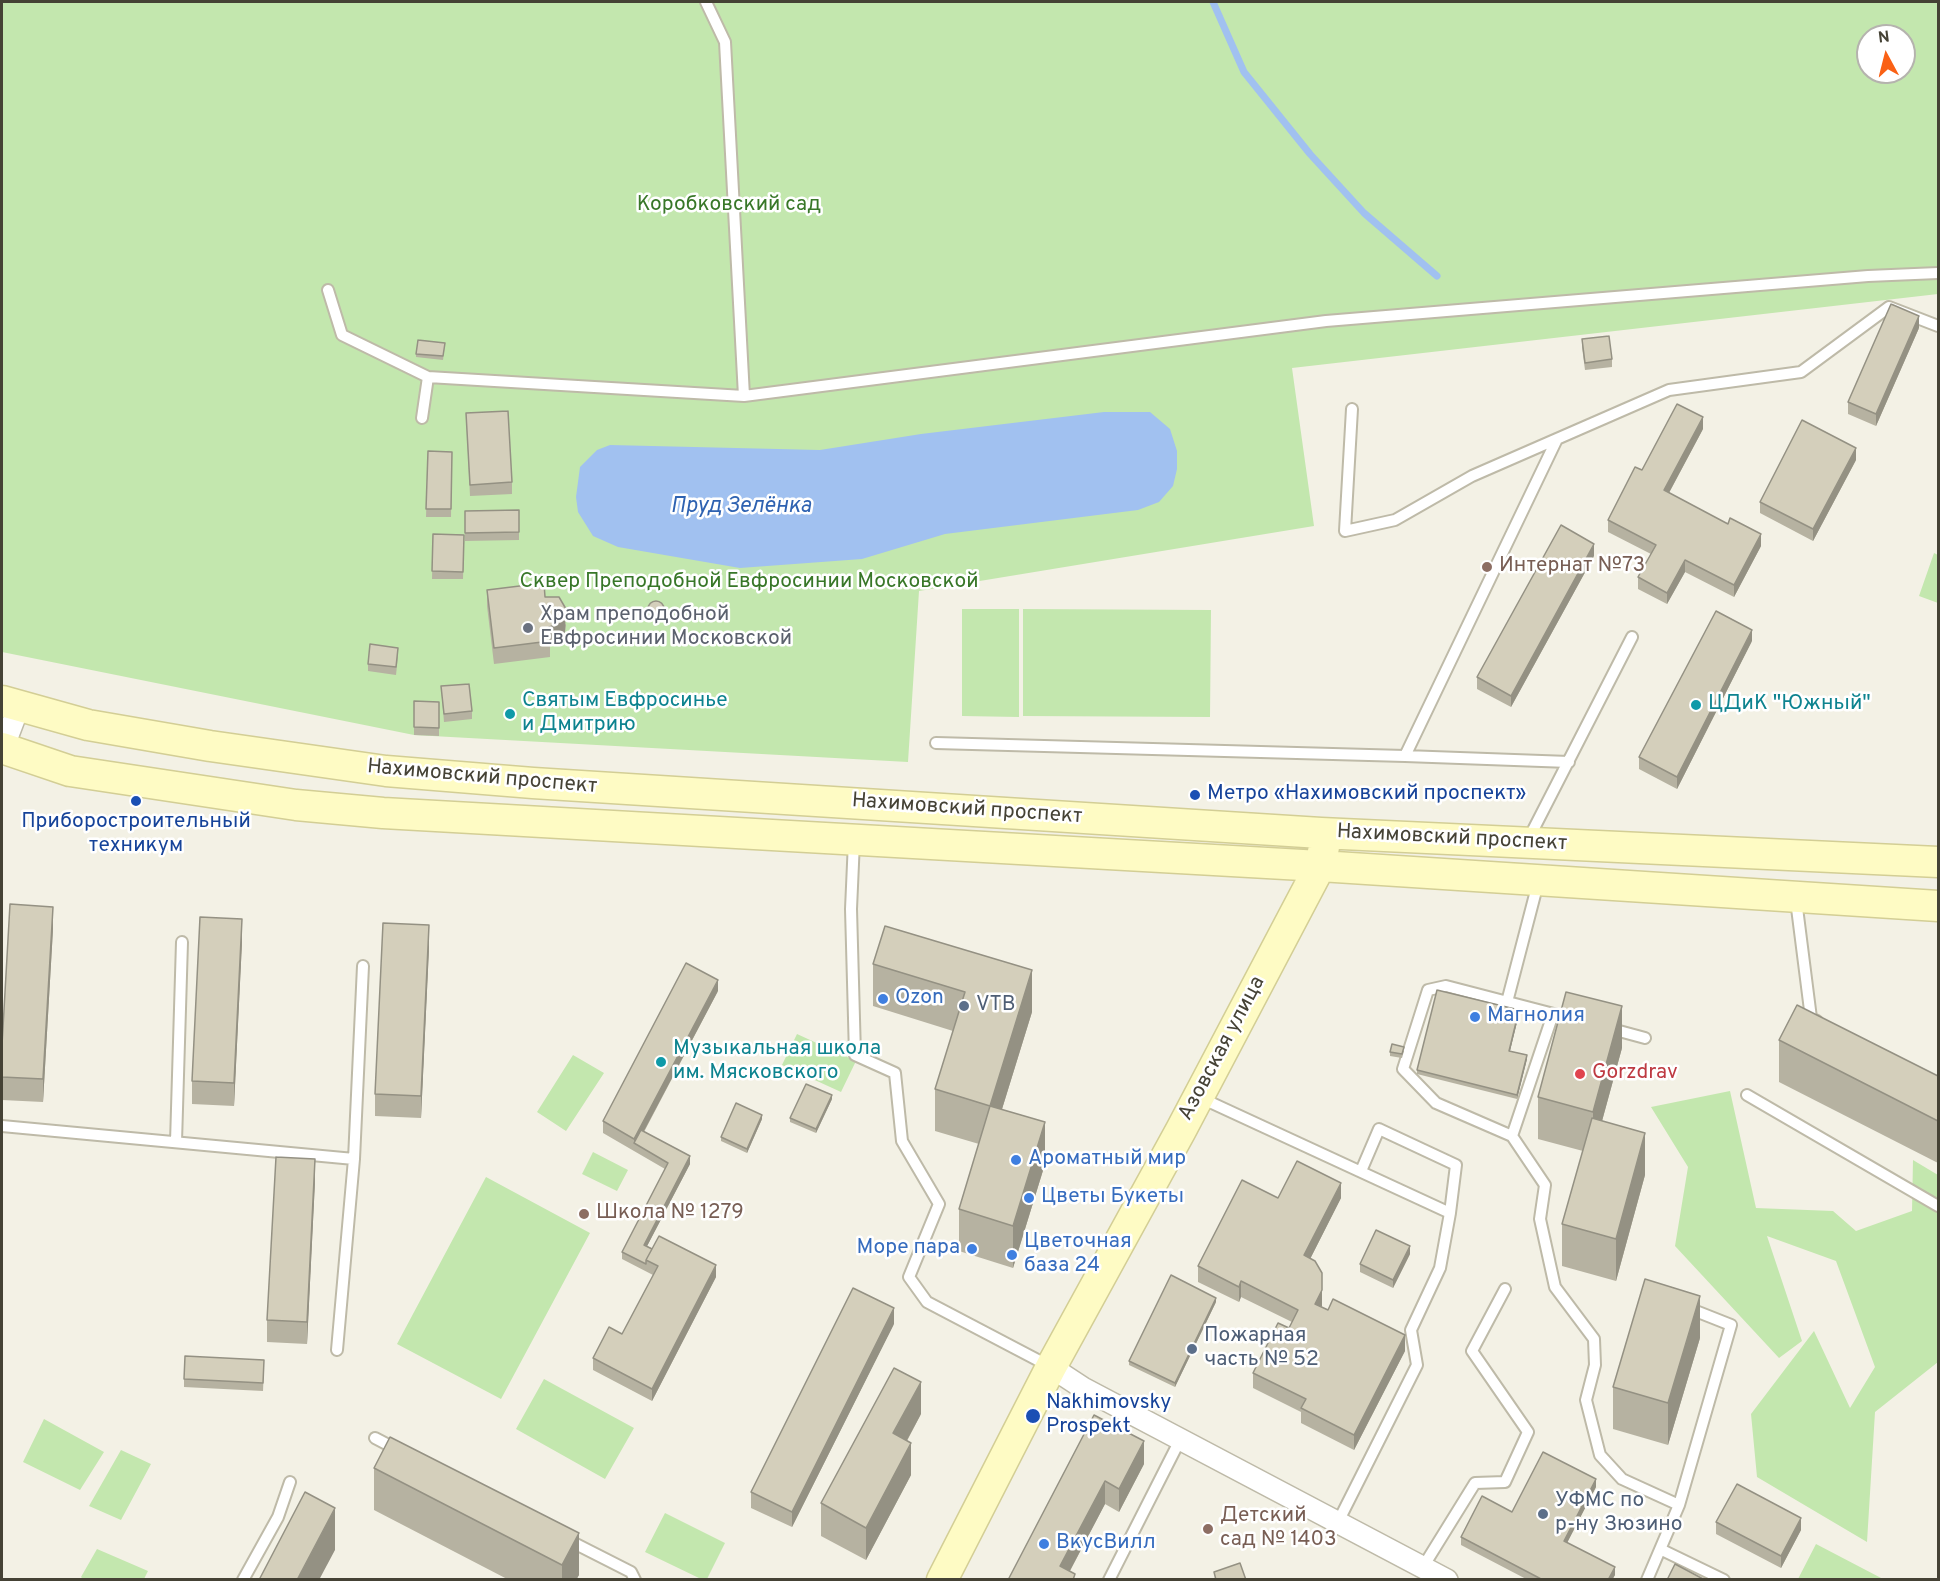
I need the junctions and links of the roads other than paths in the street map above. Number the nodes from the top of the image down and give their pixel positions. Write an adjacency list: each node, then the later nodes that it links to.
1 (706, 2): 6 (lane)
2 (1938, 273): 6 (lane)
3 (328, 290): 5 (lane)
4 (1938, 326): 9 (lane)
5 (428, 377): 6 (lane); 8 (lane)
6 (744, 396)
7 (1352, 409): 9 (lane)
8 (422, 418)
9 (1557, 439): 14 (lane)
10 (1632, 637): 15 (lane)
11 (10, 703): 13 (street); 16 (main road, Нахимовский проспект)
12 (936, 743): 14 (lane)
13 (2, 749): 17 (main road, Нахимовский проспект)
14 (1406, 756): 15 (lane)
15 (1569, 762): 18 (lane)
16 (1328, 833): 18 (main road, Нахимовский проспект); 20 (main road, Азовская улица)
17 (854, 840): 20 (main road, Нахимовский проспект); 42 (lane)
18 (1527, 843): 19 (main road, Нахимовский проспект)
19 (1938, 862)
20 (1320, 866): 21 (main road, Нахимовский проспект); 31 (main road, Азовская улица)
21 (1538, 880): 22 (main road, Нахимовский проспект); 26 (lane)
22 (1796, 897): 23 (main road, Нахимовский проспект); 28 (lane)
23 (1938, 906)
24 (182, 942): 34 (lane)
25 (363, 966): 35 (lane)
26 (1507, 1002): 27 (lane); 33 (lane)
27 (1552, 1014): 29 (lane); 33 (lane)
28 (1833, 1029)
29 (1645, 1038)
30 (1747, 1095): 37 (lane)
31 (1198, 1096): 36 (lane); 42 (main road, Азовская улица)
32 (2, 1126): 34 (lane)
33 (1512, 1136): 47 (lane)
34 (176, 1142): 35 (lane)
35 (354, 1159): 41 (lane)
36 (1361, 1171): 38 (lane); 38 (lane)
37 (1938, 1206)
38 (1450, 1213): 48 (lane)
39 (1505, 1289): 51 (lane)
40 (1680, 1305): 47 (lane)
41 (337, 1350)
42 (1051, 1366): 44 (street); 54 (main road, Азовская улица)
43 (375, 1438): 45 (lane)
44 (1180, 1438): 48 (street); 55 (lane)
45 (406, 1454)
46 (290, 1482): 52 (lane)
47 (1679, 1505): 50 (lane)
48 (1338, 1522): 51 (street)
49 (561, 1536): 53 (lane)
50 (1662, 1550): 57 (lane); 58 (lane)
51 (1423, 1567): 56 (street)
52 (243, 1580)
53 (635, 1580)
54 (942, 1580)
55 (1109, 1580)
56 (1447, 1580)
57 (1647, 1580)
58 (1724, 1580)

